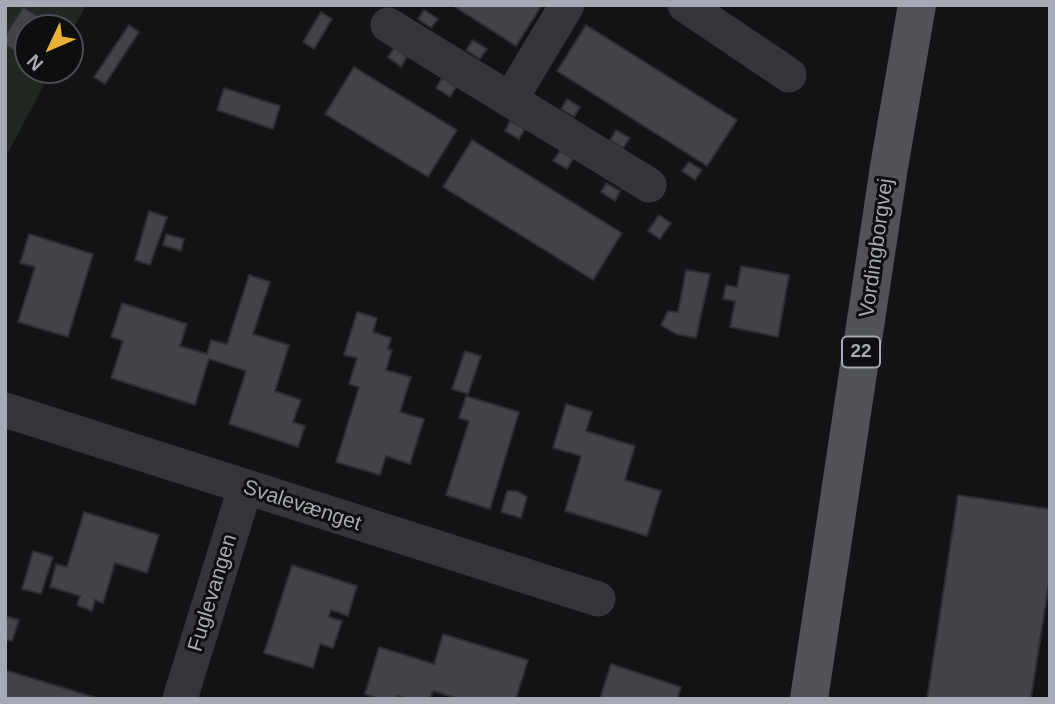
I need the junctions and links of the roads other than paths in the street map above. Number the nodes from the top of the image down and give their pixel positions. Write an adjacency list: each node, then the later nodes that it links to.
1 (567, 5): 6 (street)
2 (685, 5): 5 (street)
3 (917, 5): 12 (main road, Vordingborgvej / 22)
4 (388, 25): 6 (street)
5 (789, 75)
6 (510, 100): 7 (street)
7 (649, 185)
8 (5, 410): 9 (street, Svalevænget)
9 (245, 488): 10 (street, Svalevænget); 11 (street, Fuglevangen)
10 (598, 599)
11 (180, 699)
12 (809, 699)

